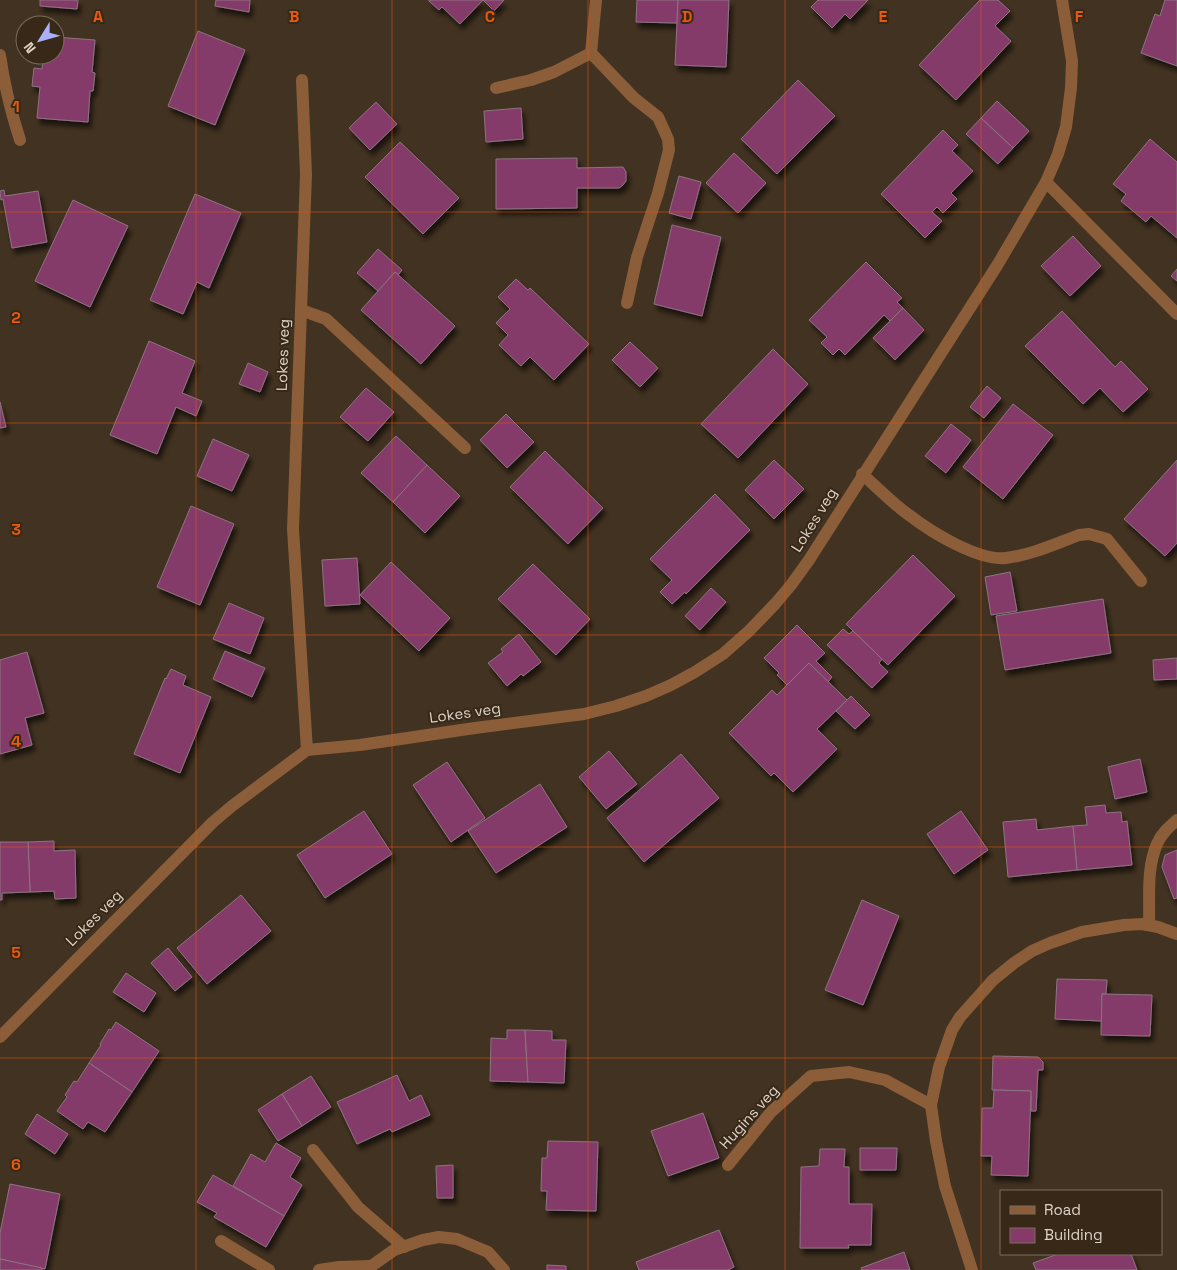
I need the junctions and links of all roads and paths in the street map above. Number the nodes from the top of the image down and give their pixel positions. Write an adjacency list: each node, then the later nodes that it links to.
1 (596, 0): 3 (street)
2 (1062, 0): 8 (street, Lokes veg)
3 (591, 53): 6 (street); 9 (street)
4 (0, 55): 7 (street)
5 (302, 80): 10 (street, Lokes veg)
6 (496, 88)
7 (20, 140)
8 (1046, 182): 11 (street); 13 (street, Lokes veg)
9 (626, 303)
10 (301, 310): 12 (street); 15 (street, Lokes veg)
11 (1177, 314)
12 (465, 448)
13 (862, 474): 14 (street); 15 (street, Lokes veg)
14 (1141, 581)
15 (307, 750): 19 (street, Lokes veg)
16 (1177, 820): 17 (street)
17 (1149, 925): 18 (street); 20 (street)
18 (1177, 934)
19 (0, 1036)
20 (931, 1105): 22 (street, Hugins veg); 29 (street)
21 (313, 1150): 24 (street)
22 (728, 1165)
23 (221, 1241): 26 (street)
24 (404, 1247): 25 (street); 28 (street)
25 (368, 1268): 27 (street)
26 (269, 1270)
27 (319, 1270)
28 (504, 1270)
29 (972, 1270)

